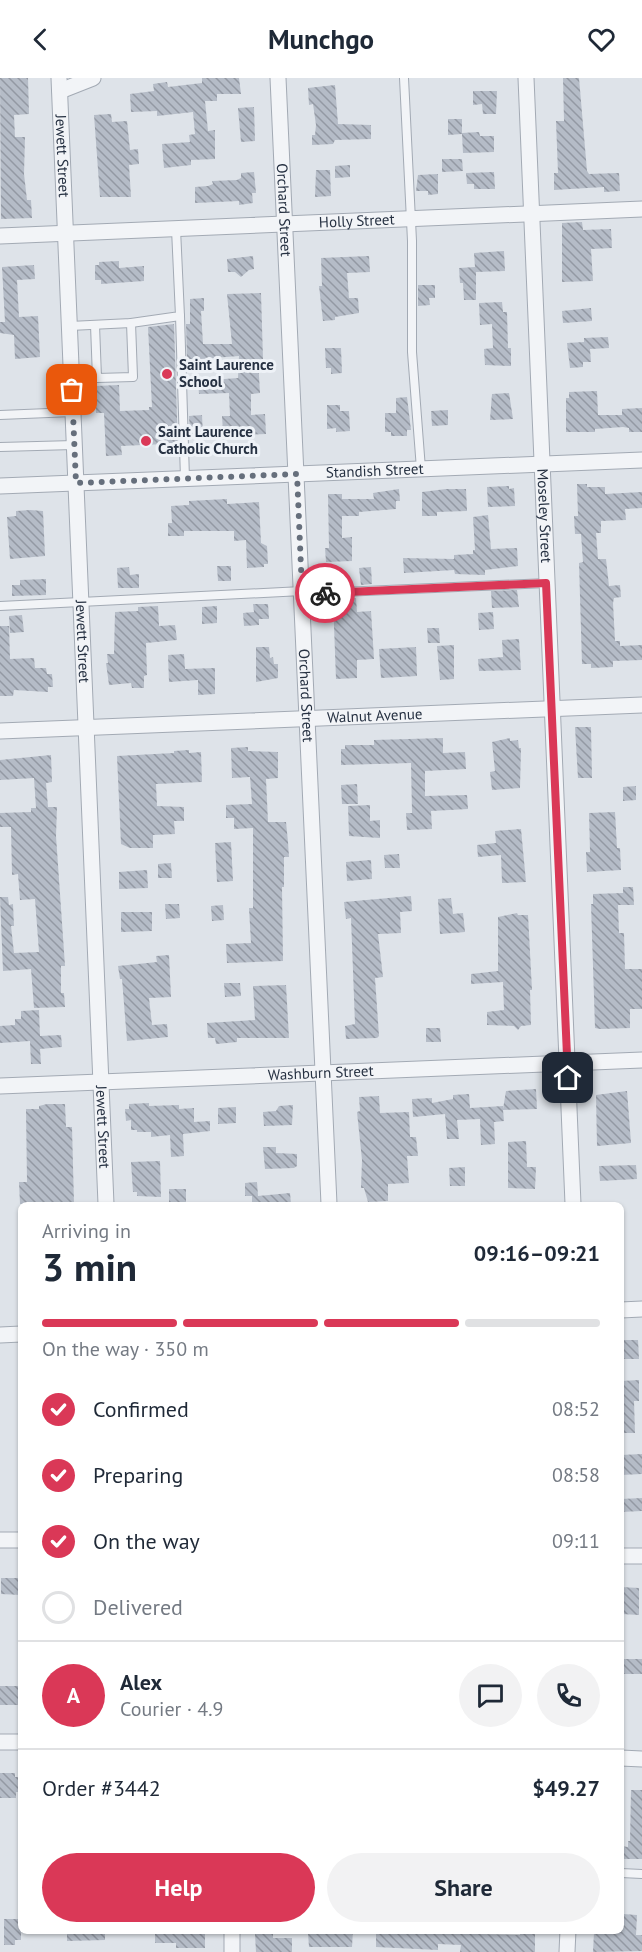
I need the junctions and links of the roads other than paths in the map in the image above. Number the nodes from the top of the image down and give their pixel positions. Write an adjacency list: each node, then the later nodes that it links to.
1 (93, 78): 5 (street)
2 (278, 78): 9 (street, Orchard Street)
3 (404, 78): 8 (lane)
4 (526, 78): 7 (street, Moseley Street)
5 (60, 85): 11 (street, Jewett Street)
6 (642, 209): 7 (street, Holly Street)
7 (531, 214): 8 (street, Holly Street); 22 (street, Moseley Street)
8 (410, 219): 9 (street, Holly Street); 23 (lane)
9 (285, 224): 10 (street, Holly Street); 24 (street, Orchard Street)
10 (176, 229): 11 (street, Holly Street); 13 (lane)
11 (66, 233): 12 (street, Holly Street); 16 (street, Jewett Street)
12 (0, 236)
13 (180, 316): 14 (lane); 25 (lane)
14 (130, 323): 15 (lane); 15 (lane)
15 (94, 325): 16 (lane)
16 (70, 326): 17 (street, Jewett Street)
17 (73, 412): 18 (lane); 19 (street, Jewett Street)
18 (0, 415)
19 (74, 445): 20 (lane); 26 (street, Jewett Street)
20 (0, 447)
21 (642, 460): 22 (street, Standish Street)
22 (542, 465): 23 (street, Standish Street); 28 (street, Moseley Street)
23 (421, 469): 24 (street, Standish Street)
24 (297, 474): 25 (street, Standish Street); 29 (street, Orchard Street)
25 (185, 479): 26 (street, Standish Street)
26 (76, 483): 27 (street, Standish Street); 30 (street, Jewett Street)
27 (0, 486)
28 (546, 583): 29 (lane); 33 (street, Moseley Street)
29 (302, 591): 30 (lane); 34 (street, Orchard Street)
30 (81, 600): 31 (lane); 35 (street, Jewett Street)
31 (0, 606)
32 (642, 705): 33 (street, Walnut Avenue)
33 (552, 707): 34 (street, Walnut Avenue); 38 (street, Moseley Street)
34 (308, 718): 35 (street, Walnut Avenue); 39 (street, Orchard Street)
35 (86, 728): 36 (street, Walnut Avenue); 40 (street, Jewett Street)
36 (0, 731)
37 (642, 1060): 38 (street, Washburn Street)
38 (567, 1063): 39 (street, Washburn Street); 44 (street, Moseley Street)
39 (324, 1072): 40 (street, Washburn Street); 43 (street, Orchard Street)
40 (101, 1082): 41 (street, Washburn Street); 42 (street, Jewett Street)
41 (0, 1086)
42 (106, 1202)
43 (329, 1202)
44 (573, 1202)
45 (642, 1309): 46 (street)
46 (624, 1310)
47 (18, 1334): 48 (street)
48 (0, 1335)
49 (0, 1540): 50 (street)
50 (18, 1540)
51 (624, 1556): 52 (street)
52 (642, 1556)
53 (0, 1742): 54 (street)
54 (18, 1742)
55 (624, 1758): 56 (street)
56 (642, 1759)
57 (624, 1873): 58 (lane)
58 (642, 1874)
59 (232, 1934): 61 (street)
60 (568, 1934): 62 (street)
61 (232, 1952)
62 (567, 1952)

